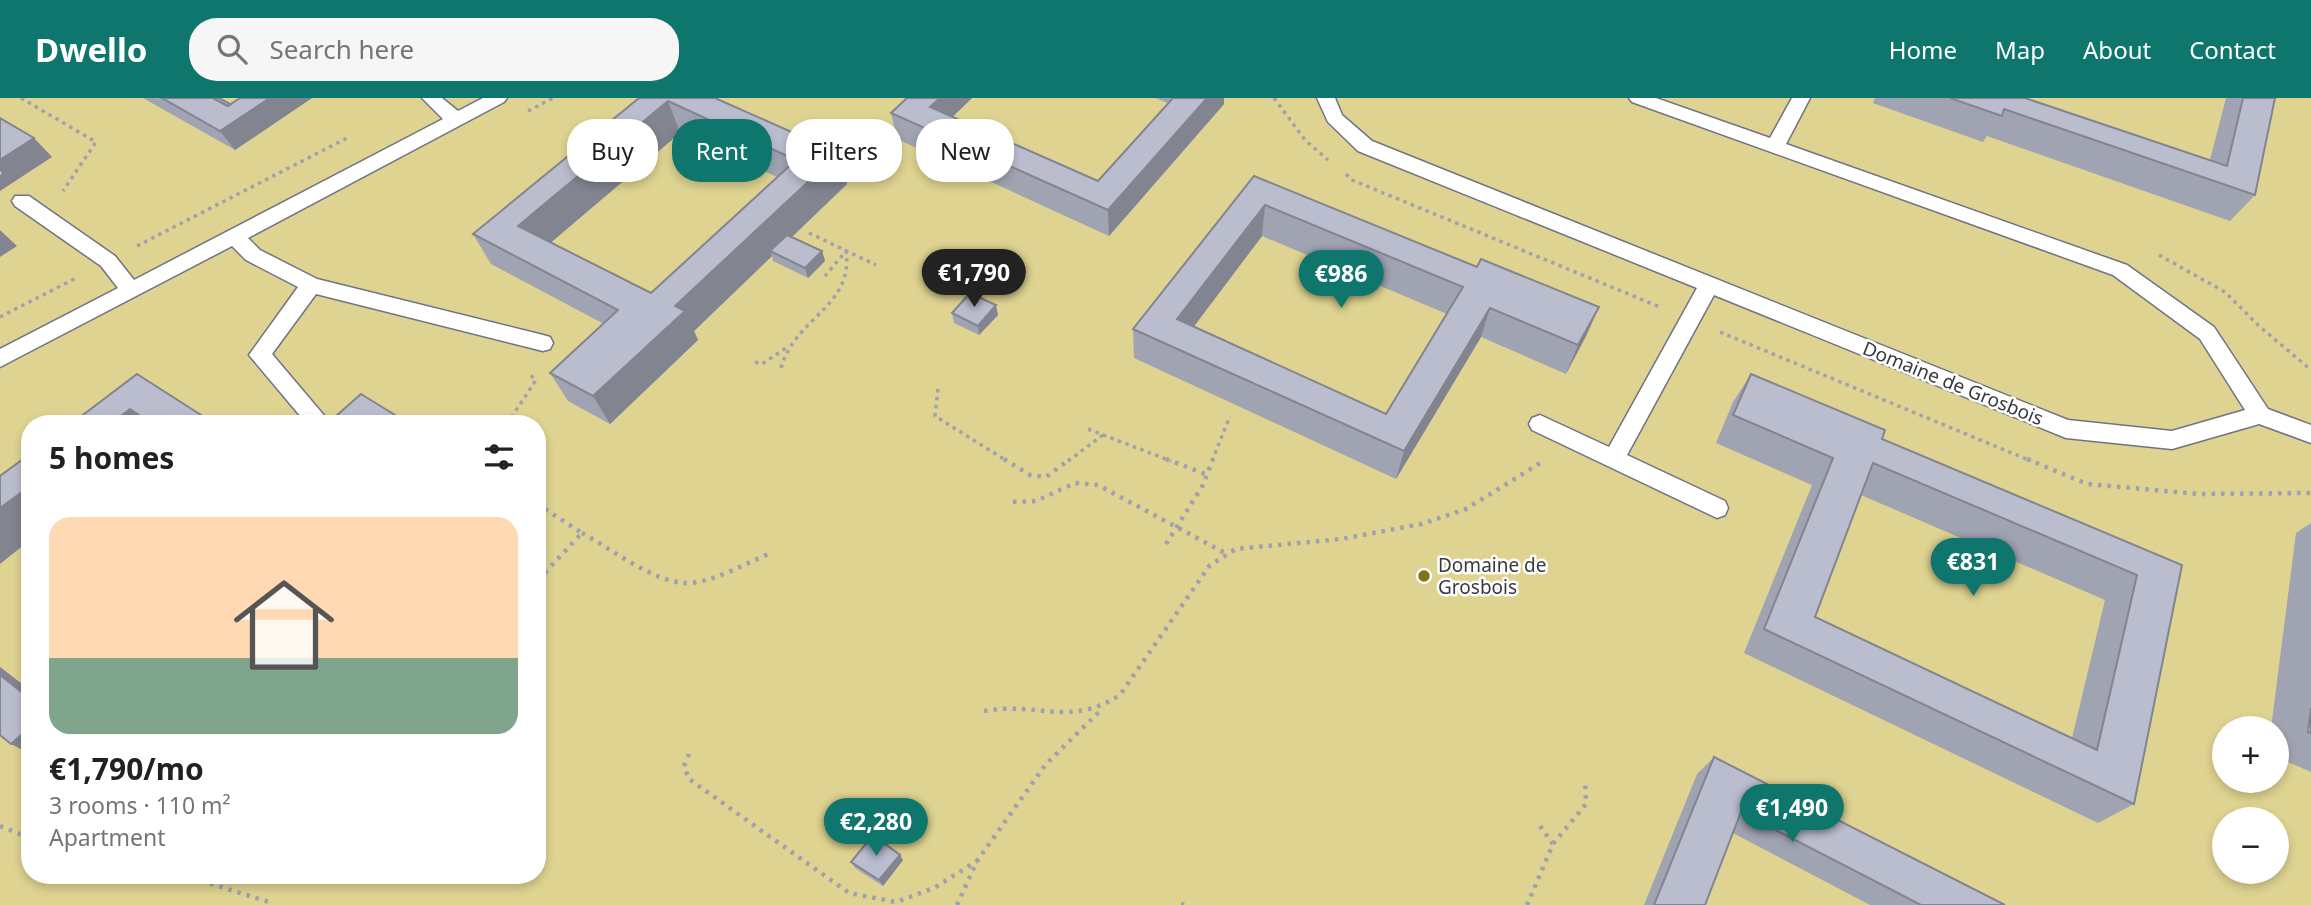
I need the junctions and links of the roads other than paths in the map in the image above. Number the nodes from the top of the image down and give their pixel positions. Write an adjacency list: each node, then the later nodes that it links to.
1 (431, 98): 6 (lane)
2 (498, 98): 6 (lane)
3 (1326, 98): 11 (lane, Domaine de Grosbois)
4 (1638, 98): 7 (lane)
5 (1801, 98): 7 (lane)
6 (457, 121): 9 (lane)
7 (1774, 148): 16 (lane)
8 (22, 201): 12 (lane)
9 (235, 237): 10 (lane); 12 (lane)
10 (311, 285): 13 (lane); 15 (lane)
11 (1710, 285): 16 (lane, Domaine de Grosbois); 19 (lane)
12 (131, 291): 14 (lane)
13 (536, 342)
14 (0, 359)
15 (312, 415)
16 (2260, 415): 18 (lane)
17 (1540, 424): 19 (lane)
18 (2311, 434)
19 (1614, 459): 20 (lane)
20 (1717, 508)

